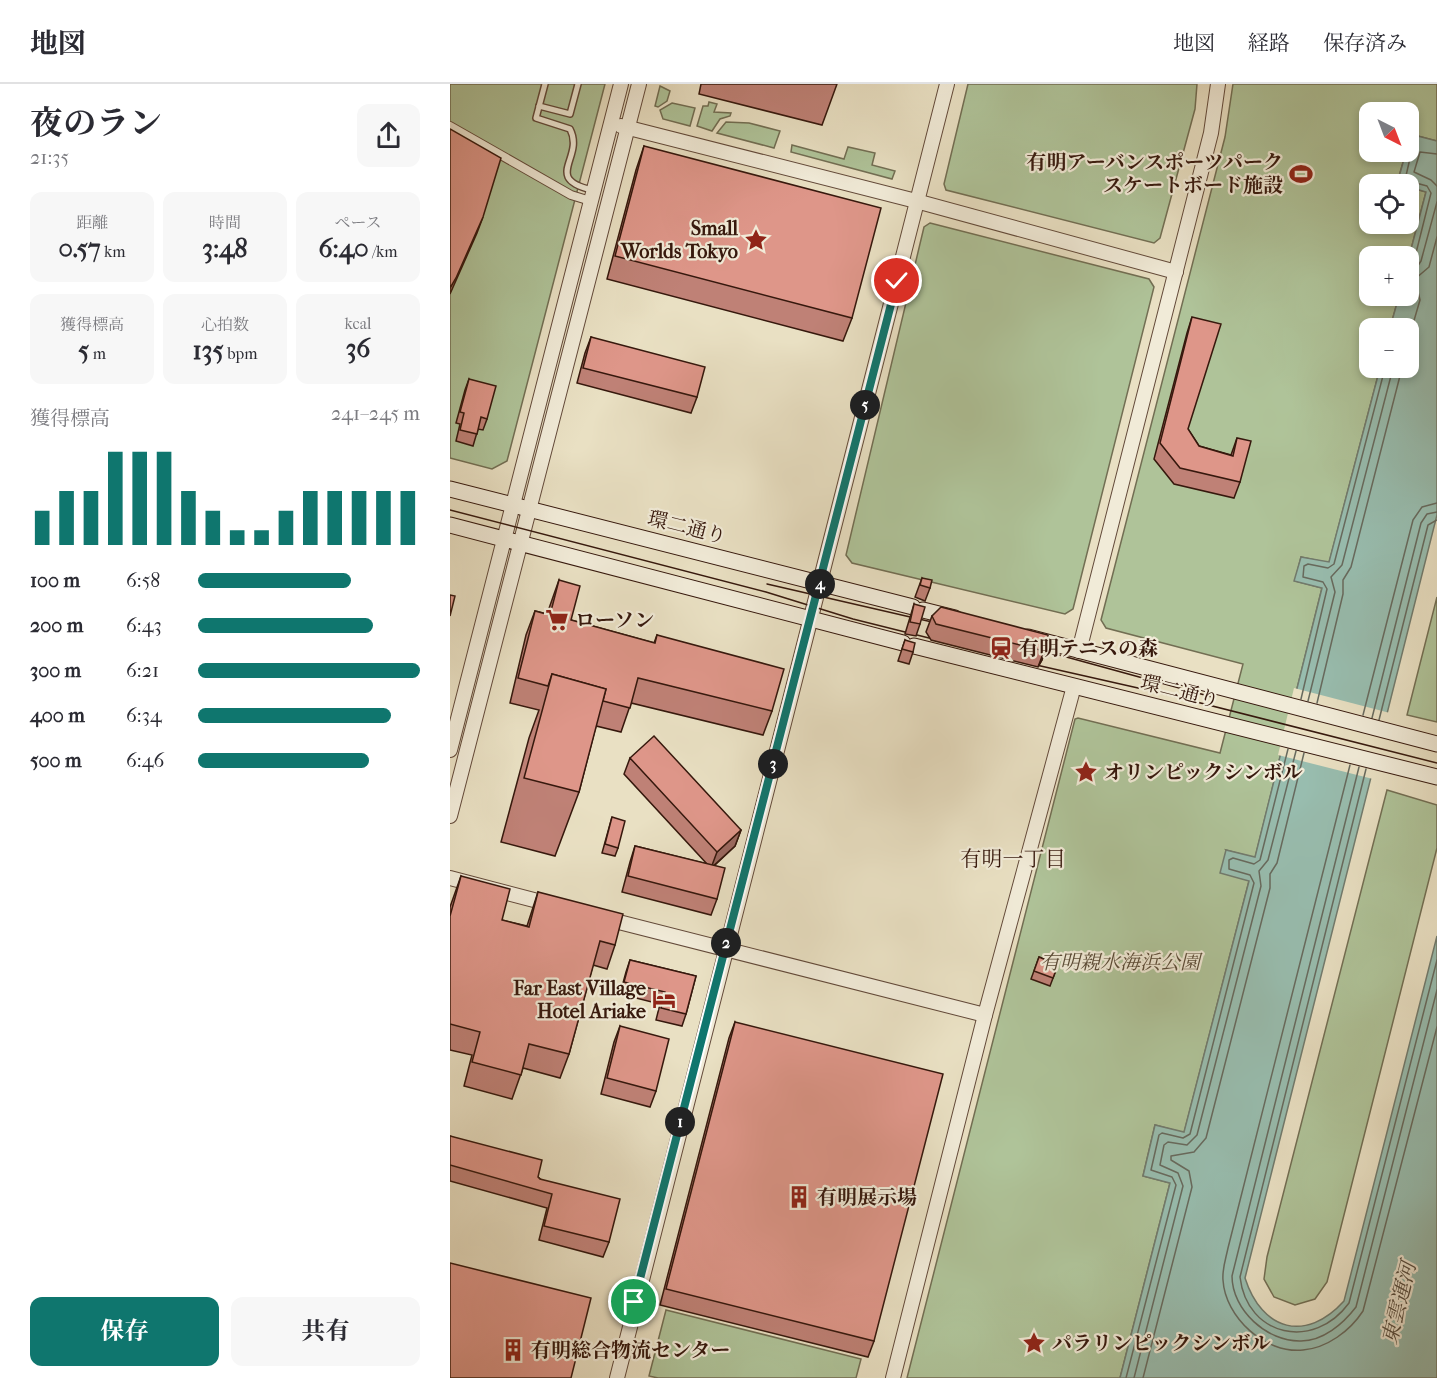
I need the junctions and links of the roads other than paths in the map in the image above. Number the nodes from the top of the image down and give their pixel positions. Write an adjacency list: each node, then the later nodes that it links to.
1 (544, 84): 7 (lane)
2 (578, 84): 7 (lane)
3 (621, 84): 8 (street)
4 (639, 84): 10 (street)
5 (947, 84): 12 (street)
6 (1218, 84): 13 (street)
7 (539, 106): 11 (lane)
8 (610, 124): 10 (street); 11 (street)
9 (450, 126): 11 (street)
10 (628, 128): 12 (street); 15 (street)
11 (589, 195): 15 (street)
12 (916, 201): 13 (street); 19 (street)
13 (1176, 272): 23 (street)
14 (450, 489): 15 (main road, 環二通り)
15 (521, 506): 17 (street); 18 (street); 19 (main road, 環二通り)
16 (450, 525): 17 (main road, 環二通り)
17 (504, 539): 18 (main road, 環二通り); 26 (street)
18 (520, 543): 20 (main road, 環二通り); 28 (street)
19 (820, 583): 20 (street); 21 (main road, 環二通り)
20 (810, 619): 24 (main road, 環二通り); 32 (street)
21 (968, 621)
22 (1012, 633): 23 (main road, 環二通り)
23 (1079, 651): 25 (main road, 環二通り)
24 (1074, 686): 27 (main road, 環二通り); 33 (street)
25 (1437, 744)
26 (450, 750)
27 (1437, 777)
28 (450, 816)
29 (450, 878): 30 (street)
30 (565, 908)
31 (587, 914): 32 (street)
32 (725, 947): 33 (street); 34 (street)
33 (985, 1015): 35 (street)
34 (616, 1378)
35 (893, 1378)

